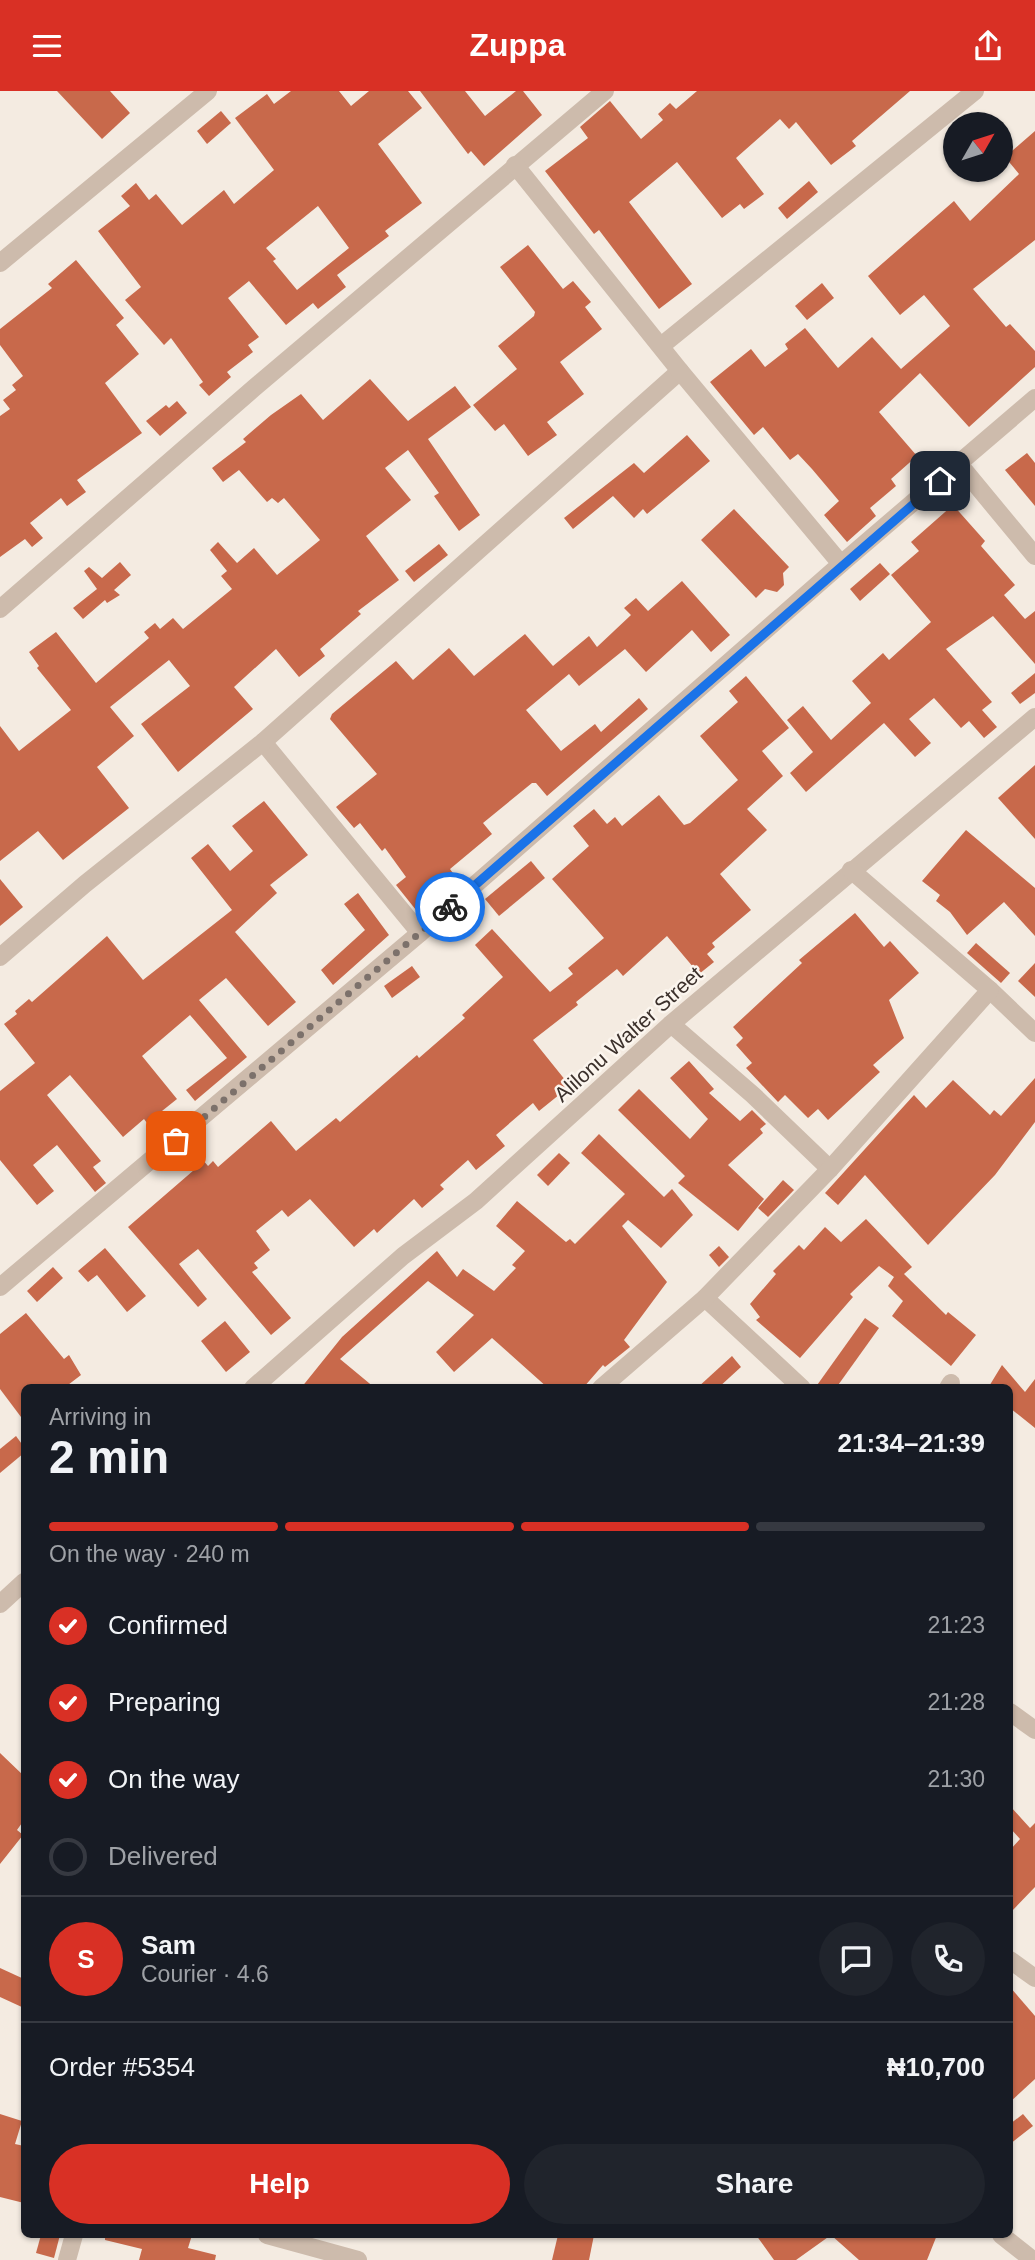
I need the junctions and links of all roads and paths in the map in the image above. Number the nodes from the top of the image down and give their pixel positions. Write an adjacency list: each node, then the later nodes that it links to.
1 (208, 91): 5 (street)
2 (605, 91): 4 (street)
3 (975, 91): 6 (street)
4 (515, 165): 6 (street); 12 (street)
5 (0, 263)
6 (661, 346): 7 (street)
7 (680, 371): 11 (street); 14 (street)
8 (1035, 398): 9 (street)
9 (960, 464): 10 (street); 11 (street)
10 (1035, 556)
11 (841, 564): 16 (street)
12 (0, 609)
13 (1032, 724): 15 (street, Alilonu Walter Street)
14 (263, 742): 16 (street); 17 (street)
15 (851, 870): 18 (street); 19 (street, Alilonu Walter Street)
16 (420, 933): 22 (street)
17 (0, 957)
18 (989, 990): 20 (street); 21 (street)
19 (670, 1024): 21 (street); 24 (street, Alilonu Walter Street)
20 (1035, 1033)
21 (830, 1169): 23 (street)
22 (0, 1287)
23 (705, 1298): 25 (street); 26 (street)
24 (258, 1384)
25 (606, 1384)
26 (798, 1384)
27 (21, 1585): 28 (street)
28 (0, 1604)
29 (1013, 1714): 30 (street)
30 (1035, 1730)
31 (1013, 1962): 32 (street)
32 (1035, 1978)
33 (73, 2238): 36 (street)
34 (278, 2238): 37 (street)
35 (1005, 2238): 38 (street)
36 (67, 2260)
37 (358, 2260)
38 (1033, 2260)

